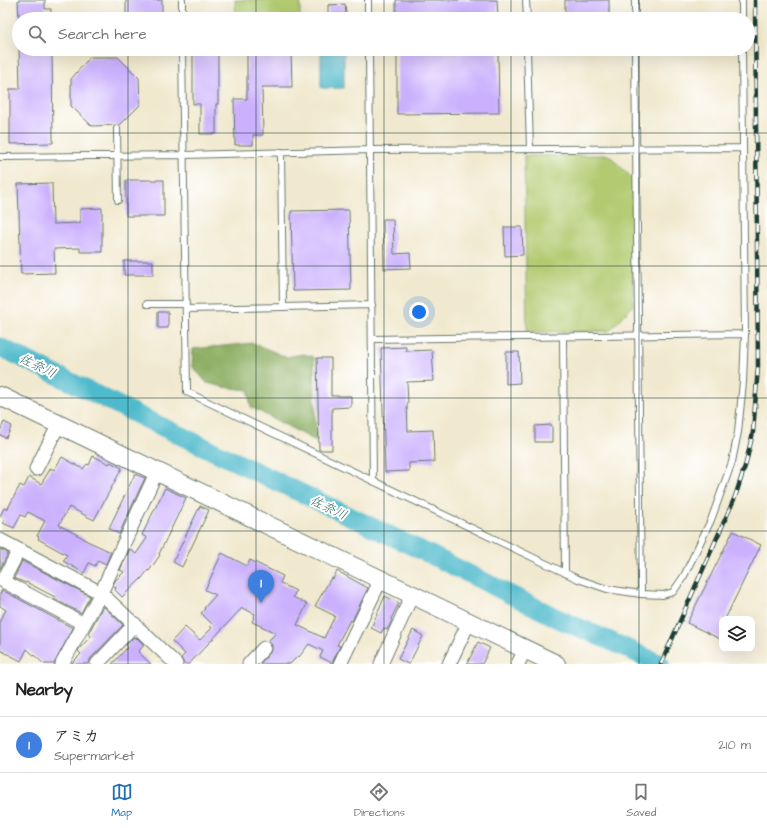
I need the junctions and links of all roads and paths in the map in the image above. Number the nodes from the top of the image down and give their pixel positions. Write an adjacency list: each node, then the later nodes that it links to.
1 (182, 0): 6 (lane)
2 (368, 0): 7 (lane)
3 (526, 0): 8 (lane)
4 (635, 0): 9 (lane)
5 (742, 0): 10 (lane)
6 (182, 12)
7 (368, 12)
8 (527, 12)
9 (635, 12)
10 (742, 12)
11 (182, 56): 22 (lane)
12 (369, 56): 20 (lane)
13 (528, 56): 19 (lane)
14 (635, 56): 17 (lane)
15 (742, 56): 18 (lane)
16 (117, 129): 23 (lane)
17 (637, 148): 18 (lane); 19 (lane); 31 (lane)
18 (743, 148): 30 (lane)
19 (530, 149): 20 (lane)
20 (370, 150): 21 (lane); 27 (lane)
21 (281, 152): 22 (lane); 29 (lane)
22 (184, 155): 23 (lane); 28 (lane)
23 (117, 156): 24 (lane); 25 (lane)
24 (0, 157)
25 (118, 200)
26 (147, 304): 28 (lane)
27 (372, 305): 29 (lane); 33 (lane)
28 (186, 307): 29 (lane); 38 (lane)
29 (283, 307)
30 (744, 334): 31 (lane); 44 (lane)
31 (638, 335): 32 (lane); 44 (lane)
32 (563, 337): 33 (lane); 41 (lane)
33 (372, 339): 38 (lane)
34 (0, 396): 35 (street)
35 (59, 424): 36 (street); 37 (street)
36 (36, 469)
37 (157, 471): 42 (street); 43 (street)
38 (373, 481): 41 (lane)
39 (0, 540): 40 (street)
40 (19, 550): 43 (street); 47 (street)
41 (565, 573): 44 (lane)
42 (381, 579): 45 (street); 55 (street)
43 (101, 593): 47 (street); 48 (street)
44 (641, 594)
45 (412, 595): 46 (street); 56 (street)
46 (469, 622): 50 (street); 57 (street)
47 (84, 624): 51 (street)
48 (135, 624): 52 (street); 53 (street)
49 (264, 648): 54 (street)
50 (521, 656): 58 (street)
51 (62, 664)
52 (97, 664)
53 (176, 664)
54 (249, 664)
55 (340, 664)
56 (381, 664)
57 (449, 664)
58 (556, 664)

